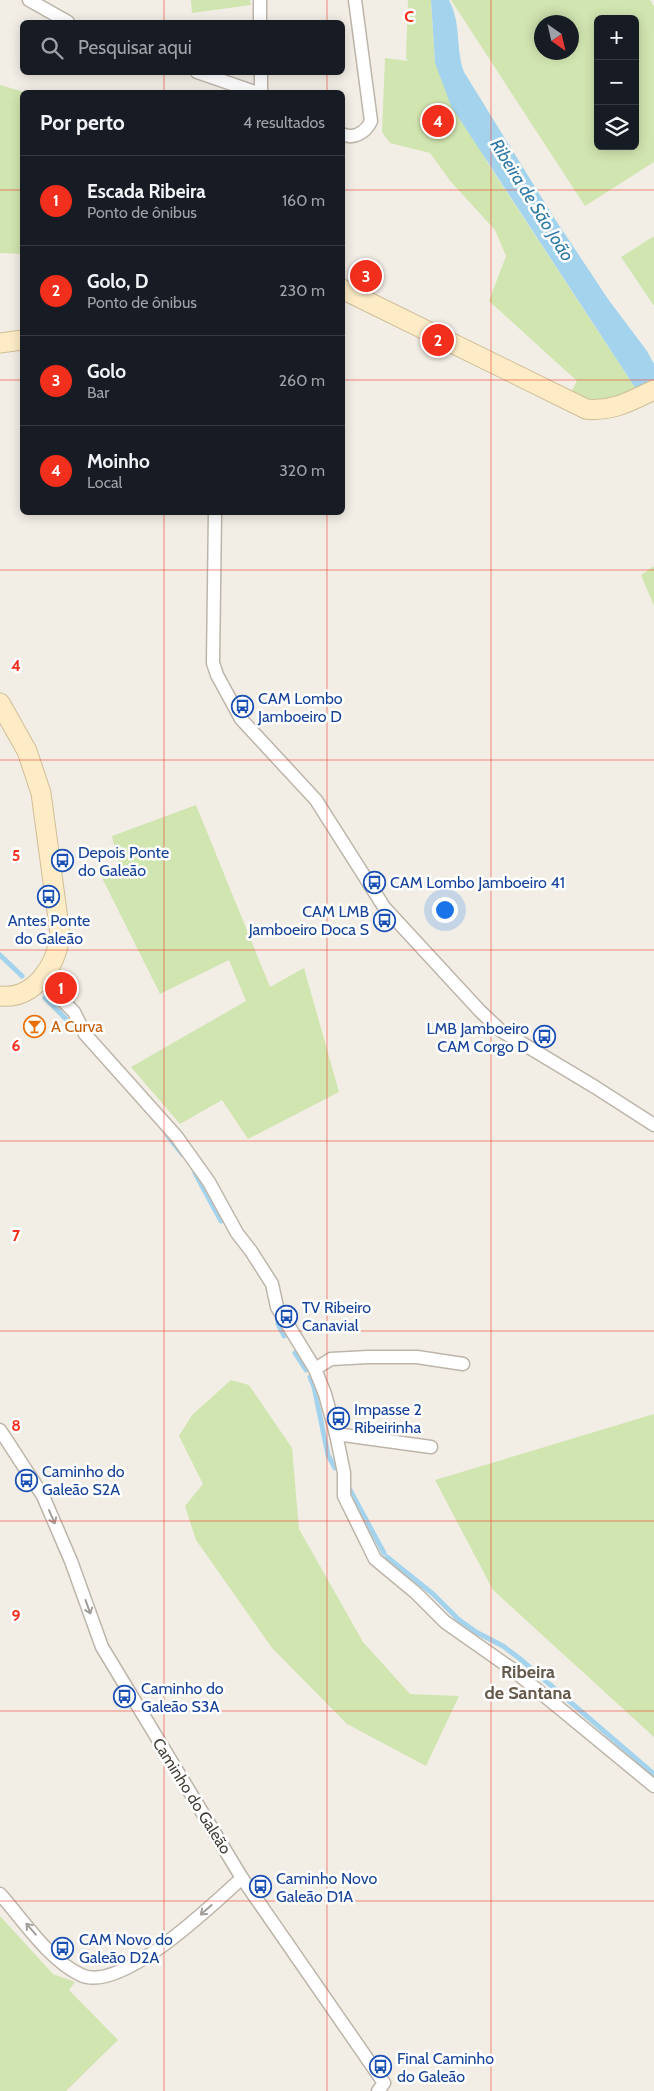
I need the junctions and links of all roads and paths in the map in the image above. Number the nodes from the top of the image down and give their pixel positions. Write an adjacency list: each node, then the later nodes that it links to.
1 (29, 0): 4 (street)
2 (260, 0): 5 (street)
3 (355, 0): 11 (street)
4 (64, 20)
5 (260, 20)
6 (203, 75): 8 (street)
7 (261, 75): 10 (street)
8 (226, 87): 9 (street)
9 (243, 90)
10 (261, 90)
11 (345, 135)
12 (345, 290): 15 (main road)
13 (20, 340): 14 (main road)
14 (0, 343)
15 (654, 390)
16 (215, 515): 20 (street)
17 (0, 704): 18 (main road)
18 (41, 979): 19 (main road); 22 (street)
19 (0, 996)
20 (654, 1125)
21 (463, 1364): 22 (street)
22 (315, 1369): 24 (street)
23 (0, 1430): 27 (street, Caminho do Galeão, one-way to 27)
24 (336, 1434): 25 (street); 26 (street)
25 (430, 1447)
26 (654, 1786)
27 (242, 1878): 28 (street, one-way to 28); 29 (street, Caminho do Galeão)
28 (0, 1894)
29 (378, 2091)

